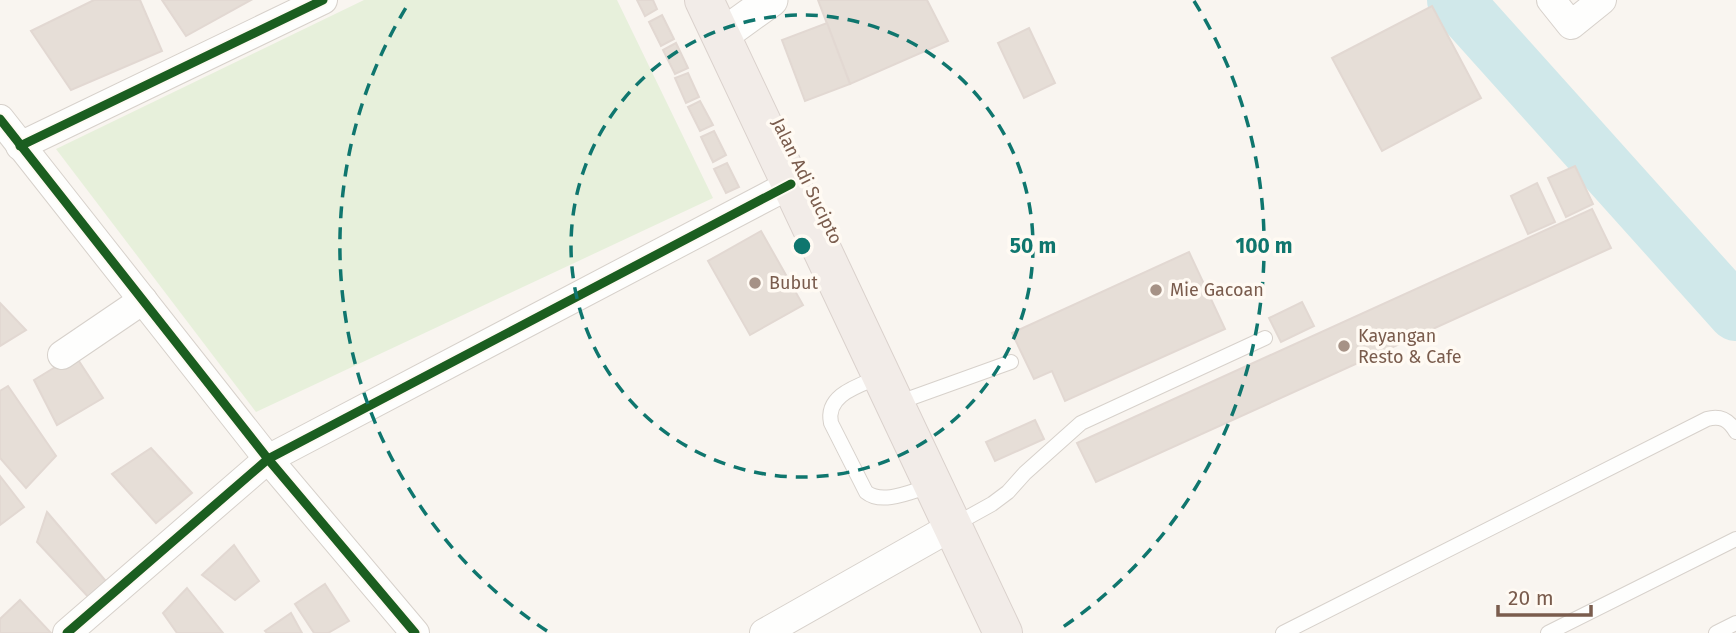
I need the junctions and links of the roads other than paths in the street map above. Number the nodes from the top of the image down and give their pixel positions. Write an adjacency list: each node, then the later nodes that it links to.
1 (323, 0): 7 (street)
2 (704, 0): 6 (highway, Jalan Adi Sucipto)
3 (771, 0): 6 (street)
4 (1551, 0): 5 (street)
5 (1602, 0)
6 (721, 36): 8 (highway, Jalan Adi Sucipto)
7 (7, 132): 9 (street)
8 (791, 184): 13 (highway, Jalan Adi Sucipto); 15 (street)
9 (144, 300): 11 (street); 15 (street)
10 (1265, 338): 17 (lane)
11 (62, 355)
12 (1011, 362): 13 (lane)
13 (889, 389): 16 (highway, Jalan Adi Sucipto); 16 (lane)
14 (1736, 432): 24 (lane)
15 (268, 459): 20 (street); 21 (street)
16 (934, 484): 17 (highway, Jalan Adi Sucipto)
17 (953, 526): 22 (street); 23 (highway, Jalan Adi Sucipto)
18 (1736, 539): 25 (lane)
19 (1736, 624): 26 (lane)
20 (68, 633)
21 (415, 633)
22 (764, 633)
23 (1003, 633)
24 (1283, 633)
25 (1548, 633)
26 (1716, 633)

